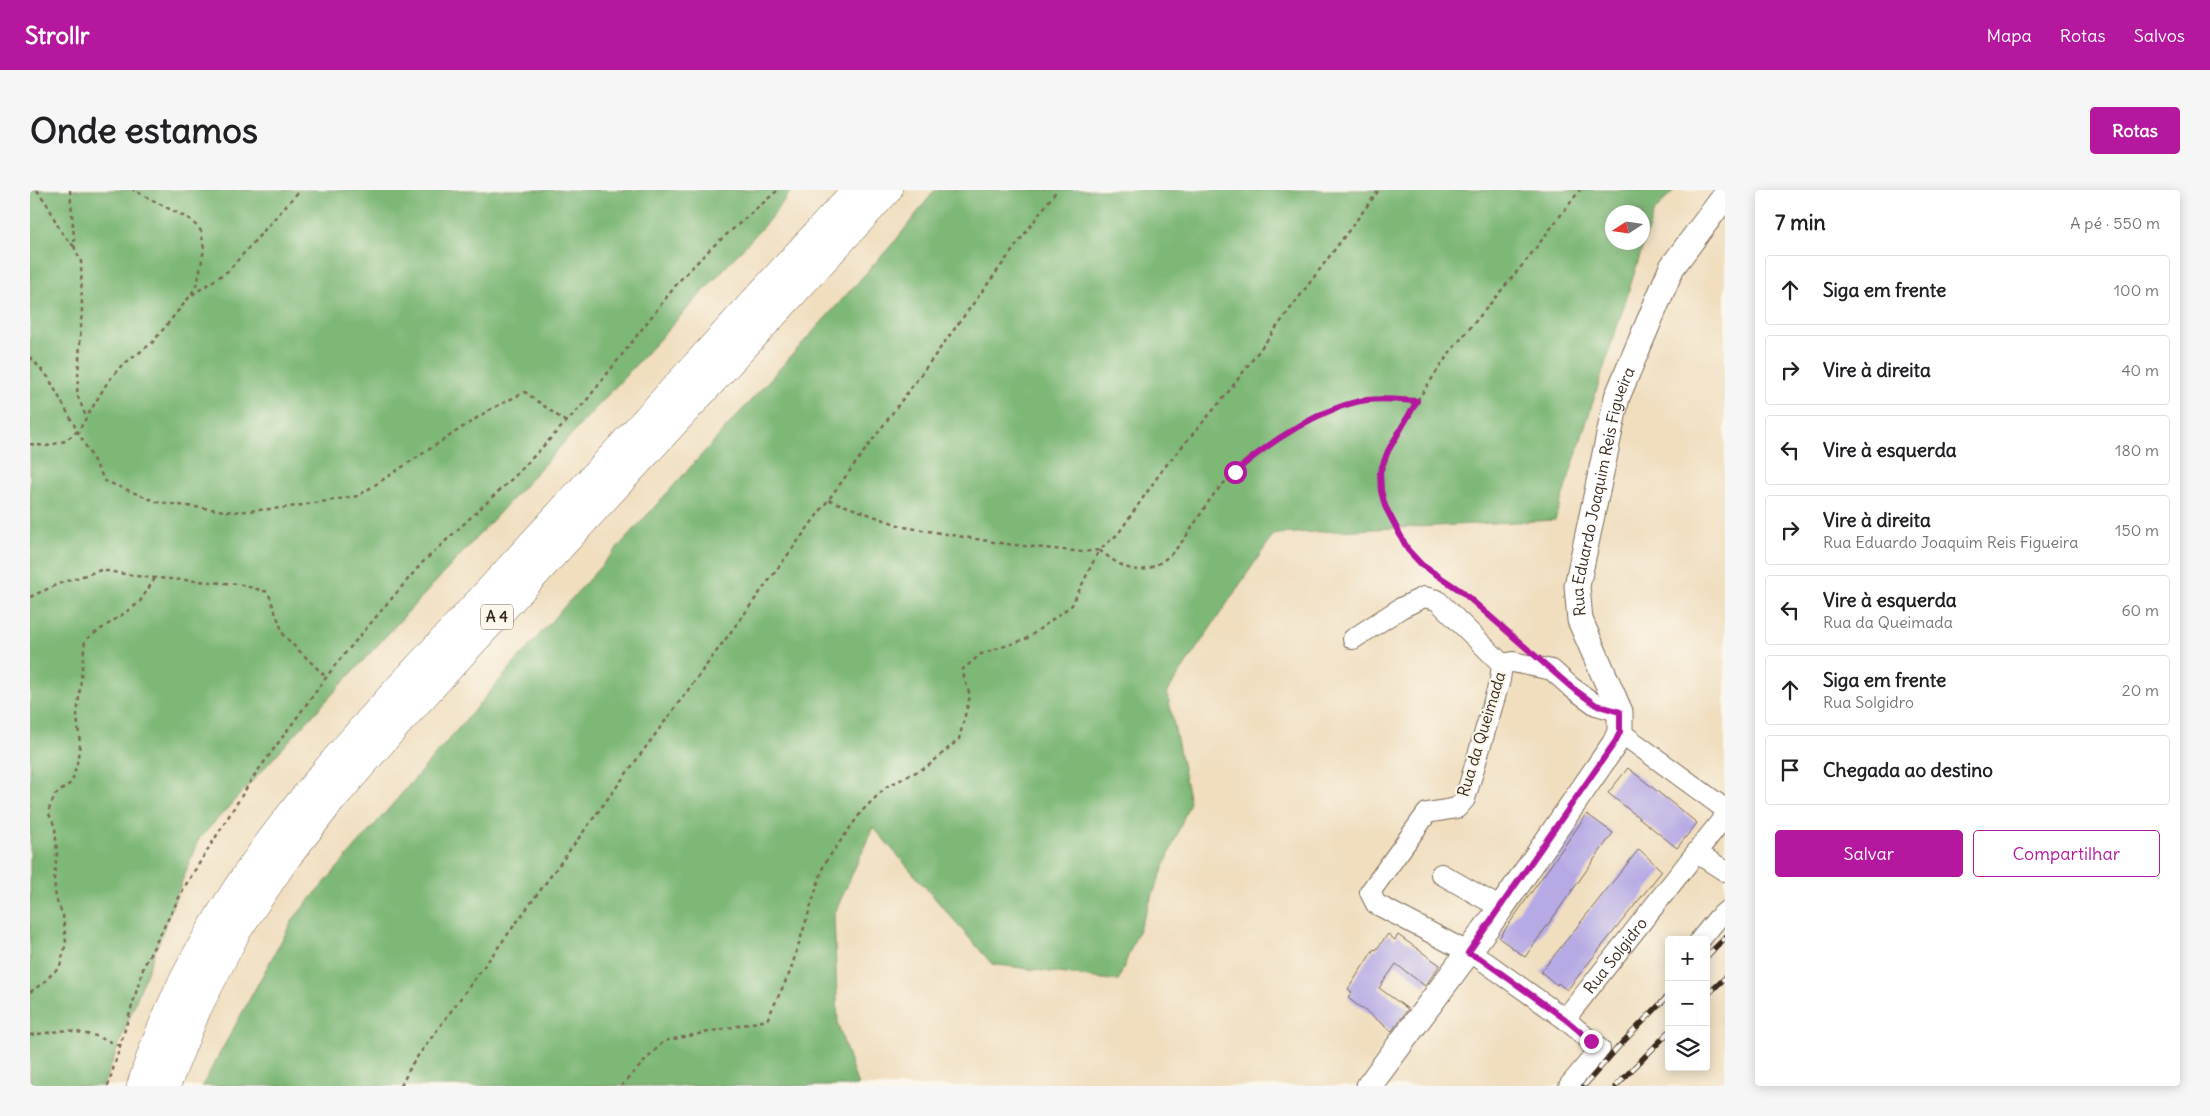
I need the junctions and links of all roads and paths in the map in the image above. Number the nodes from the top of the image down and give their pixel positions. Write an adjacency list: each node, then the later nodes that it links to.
1 (37, 190): 12 (path)
2 (70, 190): 12 (path)
3 (133, 190): 13 (path)
4 (300, 190): 13 (path)
5 (778, 190): 17 (path)
6 (856, 190): 43 (highway, A 4)
7 (888, 190): 44 (highway, A 4)
8 (1057, 190): 20 (path)
9 (1379, 190): 21 (path)
10 (1580, 190): 15 (path)
11 (1725, 196): 28 (main road, Rua Eduardo Joaquim Reis Figueira)
12 (75, 246): 16 (path)
13 (191, 296): 16 (path)
14 (30, 357): 18 (path)
15 (1417, 401): 21 (path); 26 (path)
16 (86, 417): 18 (path)
17 (566, 422): 18 (path); 27 (path)
18 (78, 430): 19 (path)
19 (30, 444)
20 (829, 500): 21 (path); 45 (path)
21 (1099, 550): 46 (path)
22 (156, 578): 23 (path); 27 (path); 38 (path)
23 (30, 597)
24 (1353, 639): 25 (street, Rua da Queimada)
25 (1502, 664): 26 (street); 37 (street, Rua da Queimada)
26 (1552, 670): 28 (street)
27 (326, 677): 41 (path)
28 (1620, 722): 29 (street); 34 (main road)
29 (1725, 809)
30 (1725, 816): 31 (street, Rua Solgidro)
31 (1697, 853): 32 (street); 39 (street, Rua Solgidro)
32 (1725, 871)
33 (1441, 874): 34 (street)
34 (1501, 908): 37 (main road)
35 (1725, 912): 36 (street)
36 (1703, 936)
37 (1468, 953): 39 (street, Rua da Queimada); 47 (main road)
38 (30, 992)
39 (1565, 1019): 48 (street)
40 (30, 1035): 41 (path)
41 (121, 1046): 42 (path)
42 (108, 1086)
43 (141, 1086)
44 (166, 1086)
45 (401, 1086)
46 (622, 1086)
47 (1369, 1086)
48 (1569, 1086)

